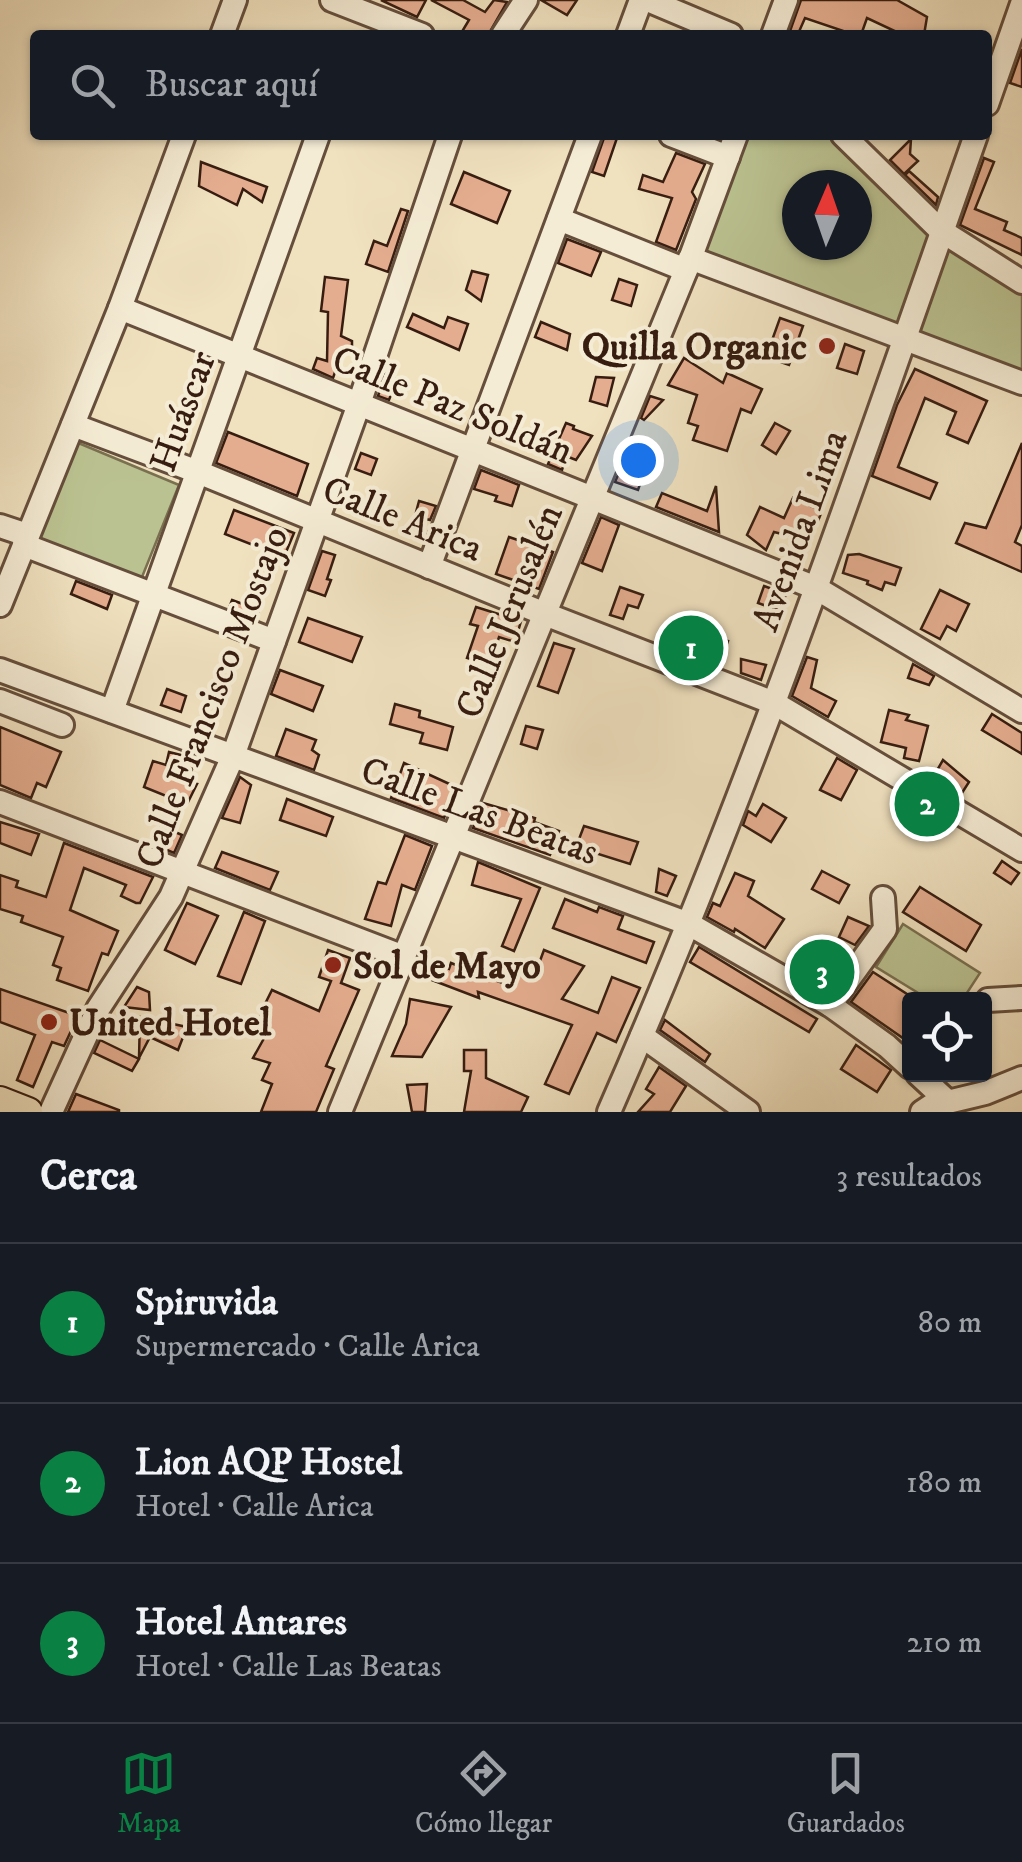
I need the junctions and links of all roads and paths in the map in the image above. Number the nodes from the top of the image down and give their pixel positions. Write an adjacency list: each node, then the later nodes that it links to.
1 (235, 0): 8 (street)
2 (332, 0): 7 (street)
3 (526, 0): 11 (street)
4 (645, 0): 12 (street); 13 (street)
5 (786, 0): 14 (street)
6 (1021, 2): 15 (street)
7 (364, 6): 9 (street); 10 (street)
8 (224, 30)
9 (356, 30)
10 (412, 30)
11 (506, 30)
12 (630, 30)
13 (719, 30)
14 (775, 30)
15 (992, 89)
16 (182, 140): 28 (street)
17 (316, 140): 30 (street, Huáscar)
18 (448, 140): 32 (street, Calle Francisco Mostajo)
19 (588, 140): 24 (street)
20 (699, 140): 23 (street)
21 (848, 140): 25 (street)
22 (974, 140): 25 (street, Avenida Lima)
23 (732, 146): 26 (street, Calle Jerusalén)
24 (559, 219): 26 (street); 34 (street)
25 (940, 230): 27 (street); 29 (street, Avenida Lima)
26 (688, 264): 29 (street); 36 (street, Calle Jerusalén)
27 (1022, 282)
28 (120, 308): 30 (street, Calle Paz Soldán); 33 (street)
29 (905, 338): 31 (street); 41 (street, Avenida Lima)
30 (239, 356): 32 (street, Calle Paz Soldán); 35 (street, Huáscar)
31 (1022, 382)
32 (359, 404): 34 (street, Calle Paz Soldán); 37 (street, Calle Francisco Mostajo)
33 (73, 425): 35 (street, Calle Arica); 39 (street)
34 (472, 449): 36 (street, Calle Paz Soldán); 40 (street)
35 (198, 472): 37 (street, Calle Arica); 42 (street, Huáscar)
36 (592, 496): 41 (street, Calle Paz Soldán); 44 (street, Calle Jerusalén)
37 (317, 521): 40 (street, Calle Arica); 45 (street, Calle Francisco Mostajo)
38 (0, 526): 39 (street)
39 (25, 540): 42 (street); 43 (street)
40 (429, 567): 44 (street, Calle Arica)
41 (816, 588): 48 (street, Avenida Lima); 50 (street, Calle Paz Soldán)
42 (154, 594): 45 (street); 49 (street, Huáscar)
43 (0, 605)
44 (545, 614): 48 (street, Calle Arica); 54 (street, Calle Jerusalén)
45 (274, 641): 52 (street, Calle Francisco Mostajo)
46 (0, 670): 49 (street, Calle Las Beatas)
47 (0, 701): 51 (street)
48 (774, 703): 55 (street, Calle Arica); 58 (street, Avenida Lima)
49 (112, 711): 52 (street, Calle Las Beatas)
50 (1022, 711)
51 (62, 724)
52 (234, 756): 54 (street, Calle Las Beatas); 56 (street, Calle Francisco Mostajo)
53 (0, 802): 56 (street)
54 (454, 837): 58 (street, Calle Las Beatas); 59 (street, Calle Jerusalén)
55 (1022, 850)
56 (182, 874): 59 (street); 70 (street, Calle Francisco Mostajo)
57 (883, 898): 62 (street)
58 (689, 924): 62 (street, Calle Las Beatas); 63 (street, Avenida Lima)
59 (404, 957): 71 (street, Calle Jerusalén)
60 (1022, 998): 61 (street)
61 (992, 1000)
62 (830, 1006): 64 (street, Calle Las Beatas)
63 (642, 1036): 72 (street, Avenida Lima); 73 (street)
64 (902, 1061)
65 (1022, 1078): 68 (street)
66 (926, 1082): 68 (street)
67 (0, 1101): 69 (main road)
68 (946, 1101): 74 (street)
69 (28, 1112)
70 (52, 1112)
71 (340, 1112)
72 (609, 1112)
73 (748, 1112)
74 (922, 1112)

